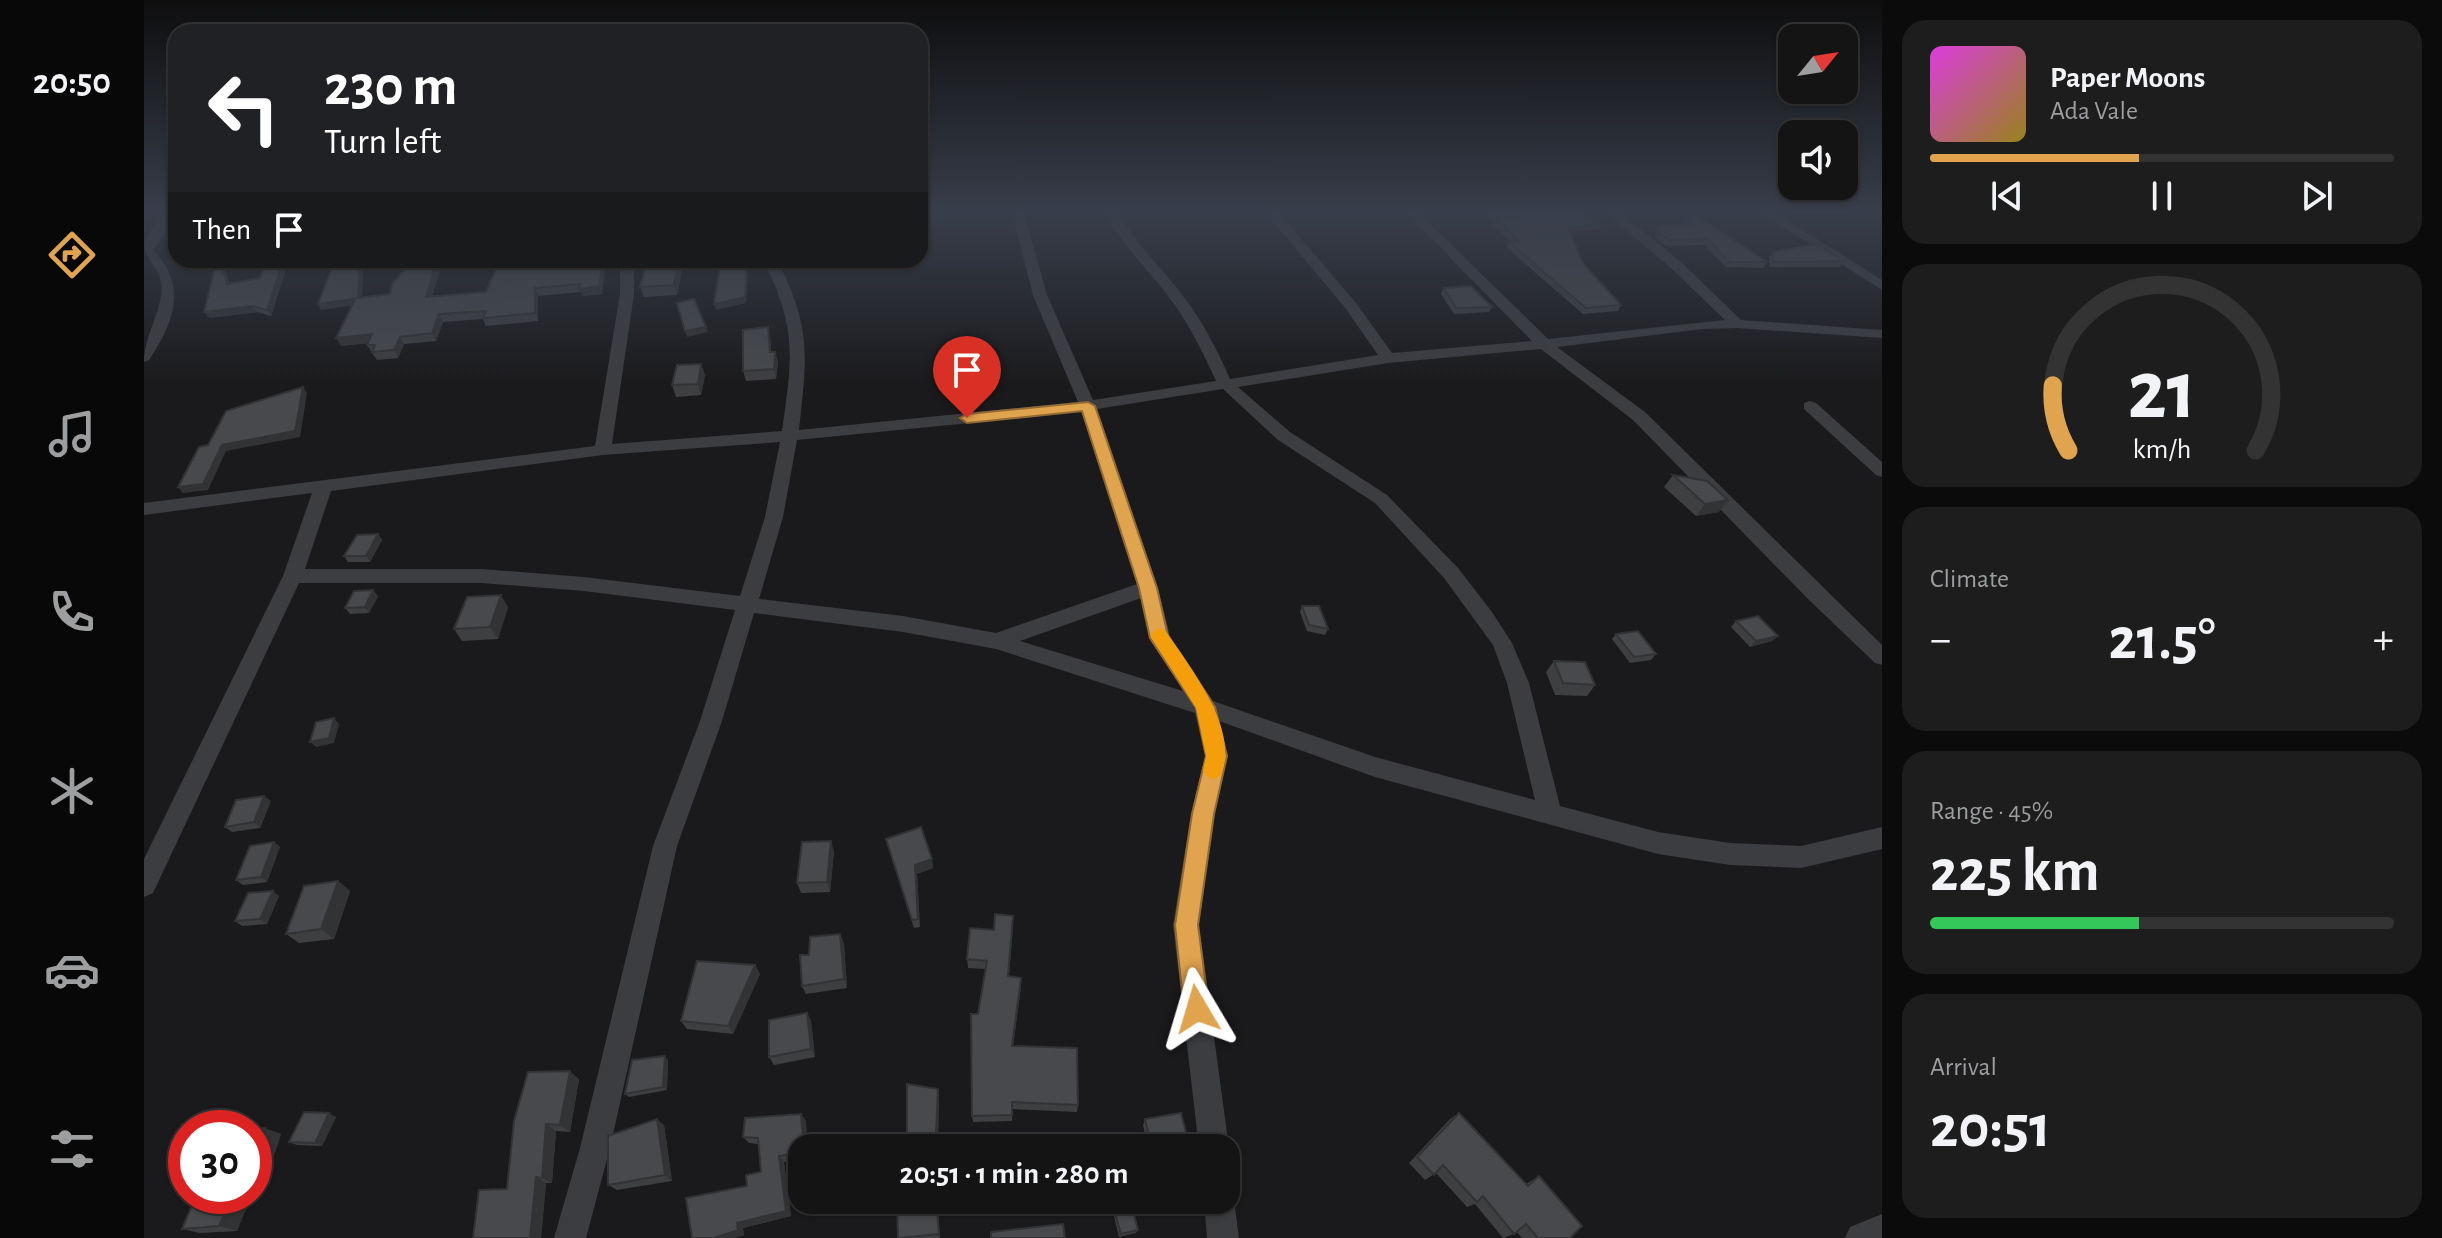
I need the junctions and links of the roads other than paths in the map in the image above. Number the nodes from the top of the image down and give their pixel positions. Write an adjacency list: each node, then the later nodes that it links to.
1 (164, 271): 14 (street)
2 (627, 271): 20 (street)
3 (776, 271): 19 (street)
4 (1034, 271): 17 (street)
5 (1154, 271): 16 (street)
6 (1321, 271): 15 (street)
7 (1470, 271): 13 (street)
8 (1682, 271): 11 (street)
9 (1858, 271): 10 (street)
10 (1882, 286)
11 (1737, 324): 12 (street); 13 (street)
12 (1882, 334)
13 (1544, 344): 15 (street); 28 (street)
14 (144, 357)
15 (1388, 358): 16 (street)
16 (1224, 382): 17 (street); 30 (street)
17 (1088, 406): 19 (street); 25 (street)
18 (1810, 406): 21 (street)
19 (790, 436): 20 (street); 26 (street)
20 (603, 450): 22 (street)
21 (1882, 471)
22 (323, 487): 23 (street); 24 (street)
23 (144, 509)
24 (293, 576): 26 (street); 32 (street)
25 (1148, 588): 27 (street); 29 (street)
26 (748, 604): 27 (street); 36 (street)
27 (996, 641): 29 (street)
28 (1882, 657)
29 (1205, 707): 30 (street); 33 (street)
30 (1551, 816): 31 (street)
31 (1882, 838)
32 (144, 885)
33 (1212, 1134)
34 (1220, 1214): 37 (street)
35 (1882, 1230): 38 (street)
36 (570, 1238)
37 (1223, 1238)
38 (1861, 1238)

